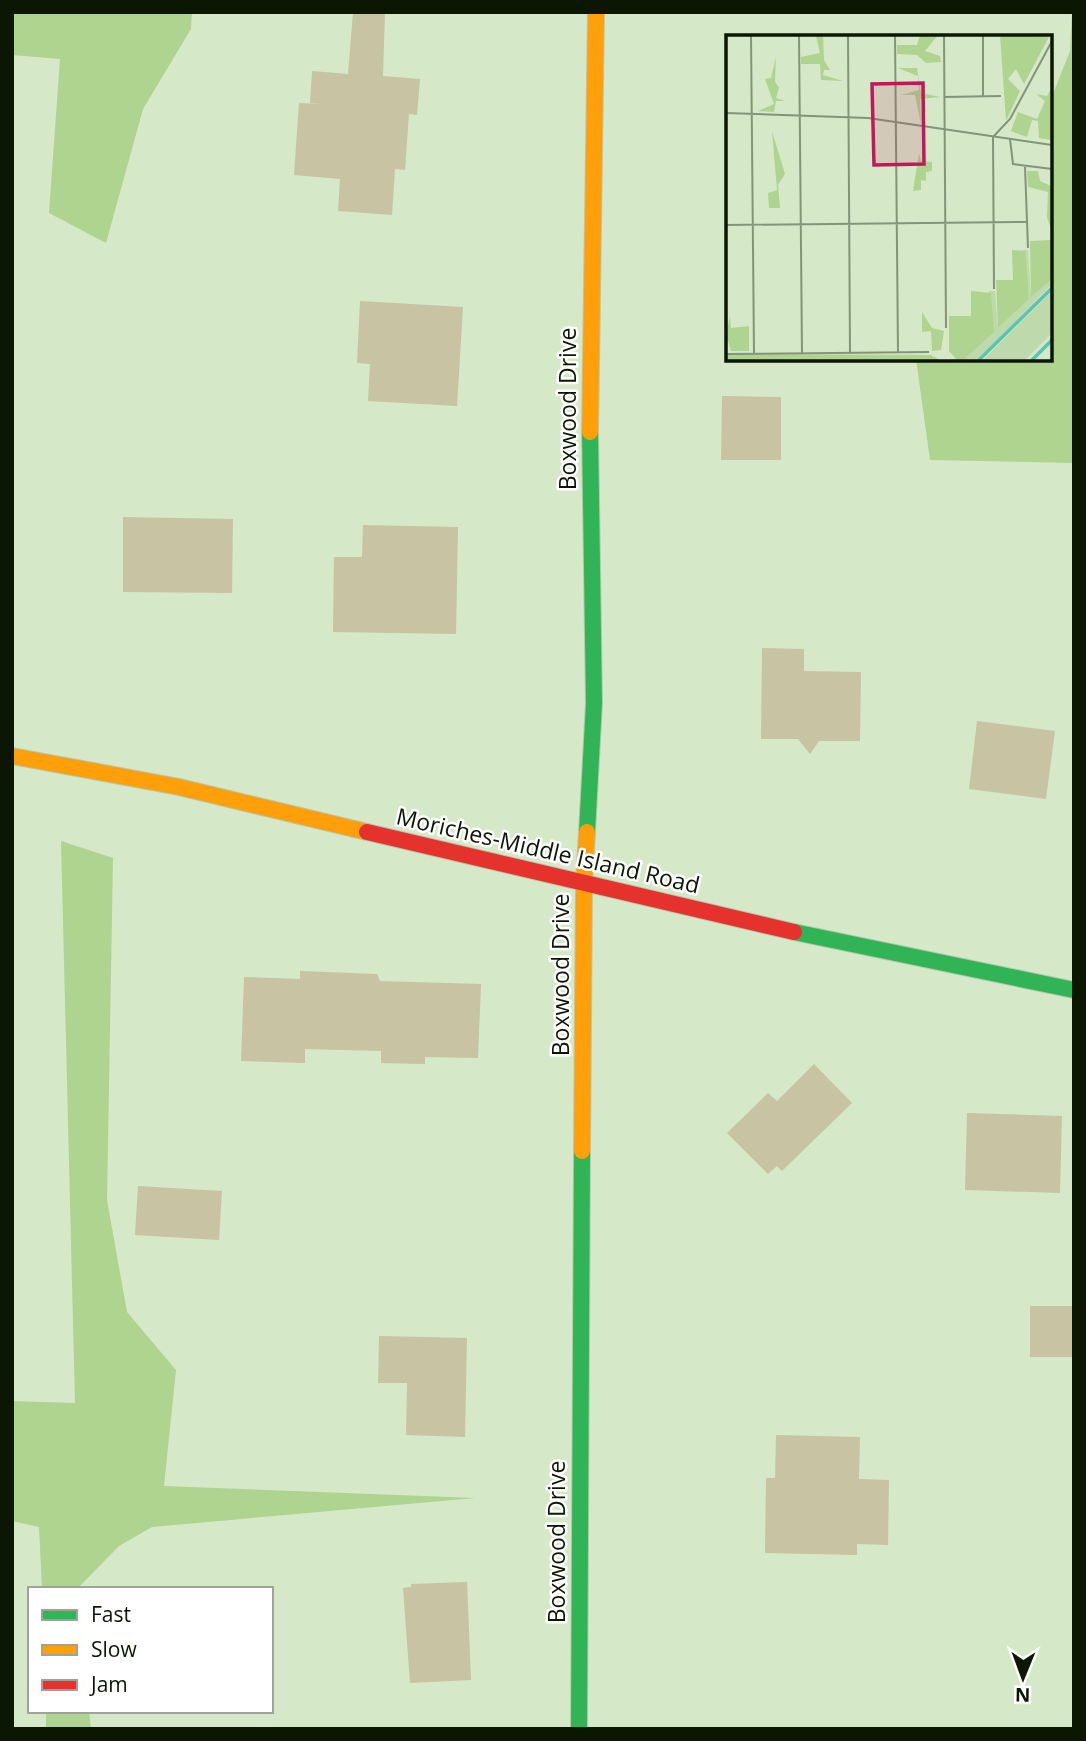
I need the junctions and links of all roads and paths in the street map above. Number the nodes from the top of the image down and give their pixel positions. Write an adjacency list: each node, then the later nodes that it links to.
1 (596, 12): 3 (street, Boxwood Drive)
2 (12, 756): 3 (street, Moriches-Middle Island Road)
3 (584, 884): 4 (street, Moriches-Middle Island Road); 5 (street, Boxwood Drive)
4 (1074, 990)
5 (579, 1729)

